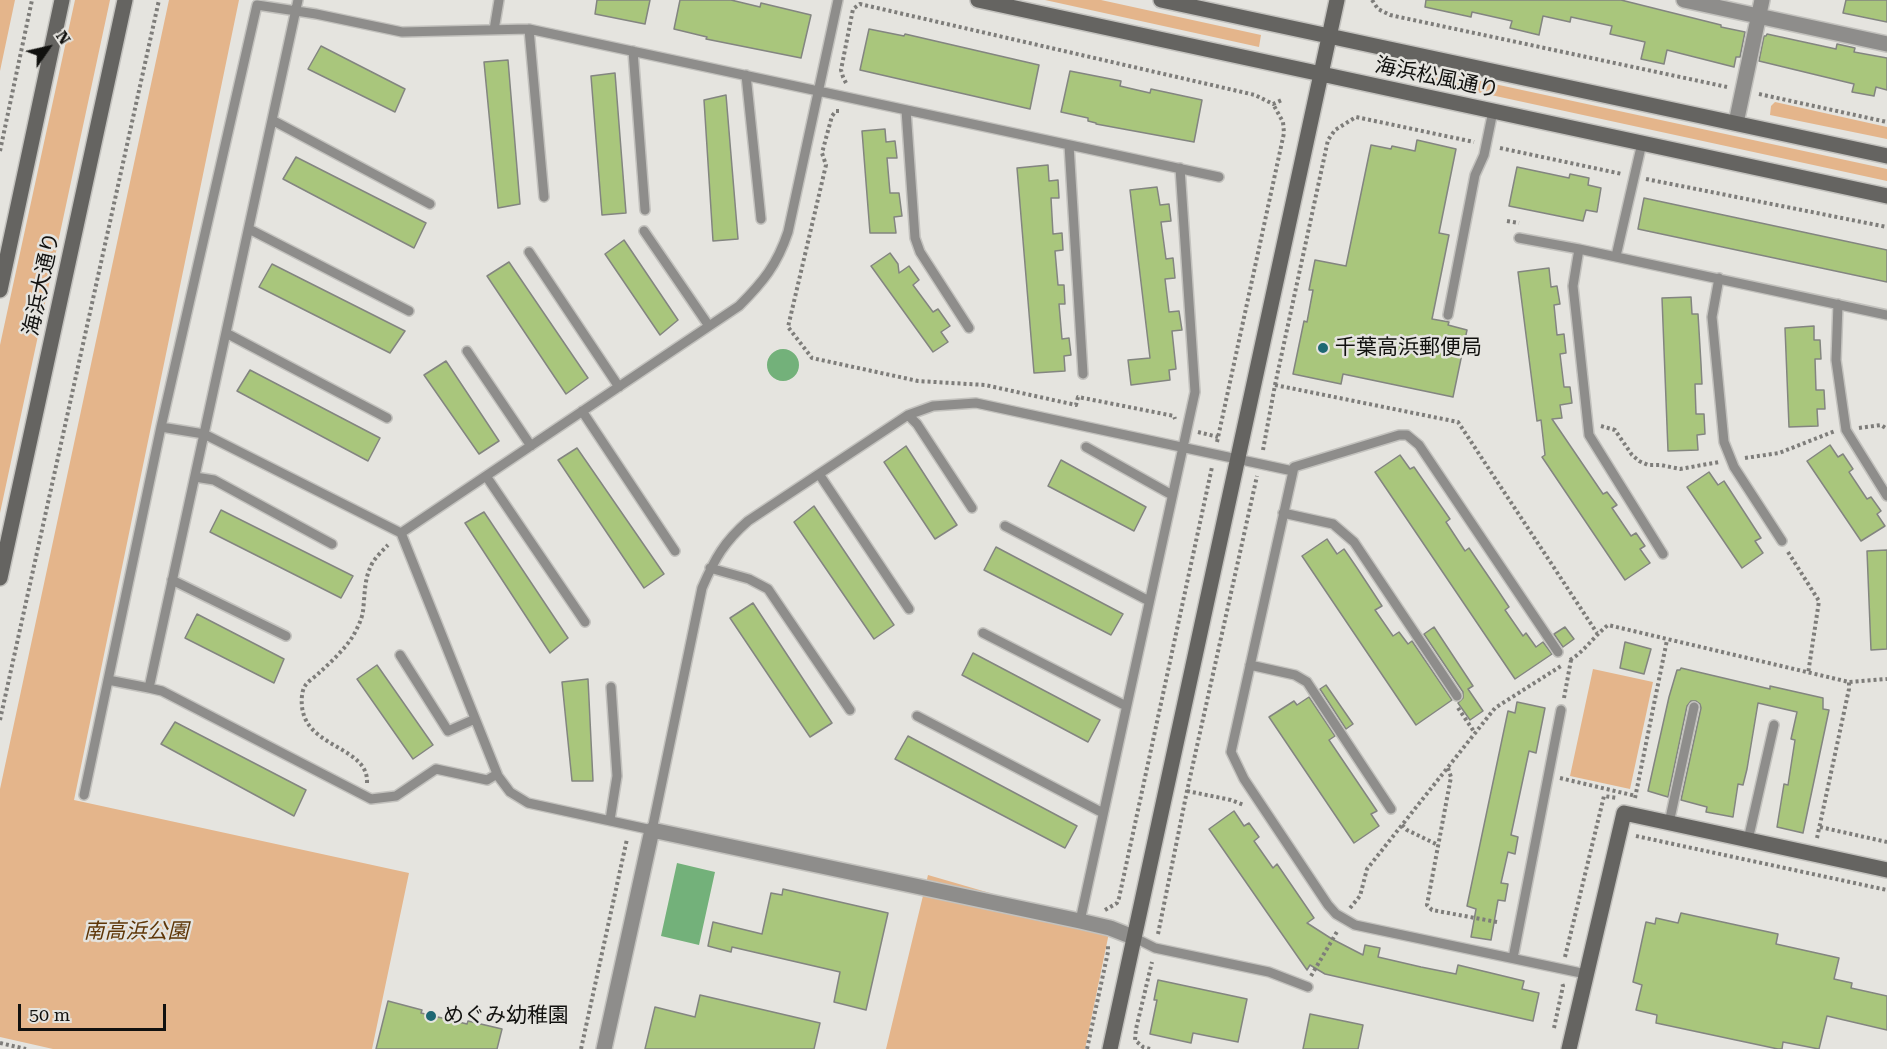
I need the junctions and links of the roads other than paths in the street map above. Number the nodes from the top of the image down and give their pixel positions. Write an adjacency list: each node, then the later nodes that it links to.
1 (62, 0): 42 (street, 海浜大通り)
2 (125, 0): 77 (street, 海浜大通り)
3 (298, 0): 11 (lane)
4 (499, 0): 14 (lane)
5 (838, 0): 20 (lane)
6 (978, 0): 18 (street, 海浜松風通り)
7 (1161, 0): 15 (street, 海浜松風通り)
8 (1337, 0): 15 (street)
9 (1684, 0): 12 (street)
10 (1762, 0): 12 (street)
11 (296, 11): 14 (lane); 23 (lane); 56 (lane)
12 (1759, 16): 16 (street); 24 (street)
13 (529, 29): 14 (lane); 17 (lane); 31 (lane)
14 (494, 30)
15 (1329, 36): 18 (street); 24 (street, 海浜松風通り)
16 (1887, 44)
17 (633, 51): 19 (lane); 33 (lane)
18 (1320, 74): 22 (street, 海浜松風通り); 61 (street)
19 (746, 75): 20 (lane); 34 (lane)
20 (818, 91): 21 (lane); 47 (lane)
21 (906, 110): 26 (lane); 48 (lane)
22 (1493, 111): 25 (street, 海浜松風通り); 45 (lane)
23 (272, 120): 32 (lane); 35 (lane)
24 (1736, 123): 27 (street, 海浜松風通り)
25 (1642, 143): 30 (street, 海浜松風通り); 40 (lane)
26 (1069, 145): 28 (lane); 51 (lane)
27 (1887, 156)
28 (1180, 168): 29 (lane); 60 (lane)
29 (1219, 177)
30 (1887, 196)
31 (544, 197)
32 (430, 204)
33 (645, 210)
34 (761, 219)
35 (249, 229): 44 (lane); 49 (lane)
36 (644, 231): 47 (lane)
37 (1520, 238): 38 (lane)
38 (1579, 249): 40 (lane); 75 (lane)
39 (529, 252): 52 (lane)
40 (1616, 256): 41 (lane)
41 (1719, 279): 43 (lane); 72 (lane)
42 (0, 290)
43 (1838, 304): 46 (lane); 67 (lane)
44 (409, 311)
45 (1448, 315)
46 (1887, 315)
47 (709, 326): 52 (lane)
48 (969, 328)
49 (226, 333): 55 (lane); 57 (lane)
50 (467, 351): 58 (lane)
51 (1083, 374)
52 (619, 387): 53 (lane)
53 (582, 411): 58 (lane); 74 (lane)
54 (908, 415): 60 (lane); 63 (lane); 68 (lane)
55 (387, 418)
56 (161, 427): 57 (lane); 87 (lane)
57 (204, 434): 65 (lane); 71 (lane)
58 (531, 446): 64 (lane)
59 (1086, 447): 66 (lane)
60 (1182, 448): 61 (lane); 66 (lane)
61 (1237, 459): 62 (lane); 108 (street)
62 (1293, 471): 69 (lane); 84 (lane)
63 (819, 474): 76 (lane); 80 (lane)
64 (486, 476): 71 (lane); 81 (lane)
65 (195, 477): 73 (lane); 78 (lane)
66 (1172, 495): 79 (lane)
67 (1887, 496)
68 (972, 508)
69 (1283, 513): 86 (lane); 90 (lane)
70 (1005, 526): 79 (lane)
71 (401, 533): 96 (lane)
72 (1782, 541)
73 (332, 544)
74 (675, 551)
75 (1663, 554)
76 (710, 568): 93 (lane); 104 (lane)
77 (0, 578)
78 (172, 580): 83 (lane); 89 (lane)
79 (1149, 601): 91 (lane)
80 (909, 609)
81 (585, 622)
82 (983, 633): 91 (lane)
83 (286, 636)
84 (1558, 652)
85 (400, 655): 96 (lane)
86 (1250, 665): 100 (lane); 109 (lane)
87 (108, 680): 89 (lane); 99 (lane)
88 (611, 687): 102 (lane)
89 (149, 688): 98 (lane)
90 (1457, 696)
91 (1126, 706): 101 (lane)
92 (1694, 707): 103 (lane)
93 (850, 710)
94 (1561, 710): 109 (lane)
95 (917, 716): 101 (lane)
96 (475, 719): 98 (lane)
97 (1774, 725): 105 (lane)
98 (497, 774): 102 (lane)
99 (84, 795)
100 (1391, 809)
101 (1103, 813): 107 (lane)
102 (610, 820): 104 (lane)
103 (1669, 823): 105 (street); 110 (street)
104 (651, 830): 107 (street); 112 (street)
105 (1748, 840): 106 (street)
106 (1887, 870)
107 (1080, 921): 108 (street)
108 (1133, 937): 111 (lane); 113 (street)
109 (1513, 958): 110 (lane)
110 (1586, 974): 114 (street)
111 (1308, 987)
112 (604, 1049)
113 (1110, 1049)
114 (1569, 1049)

